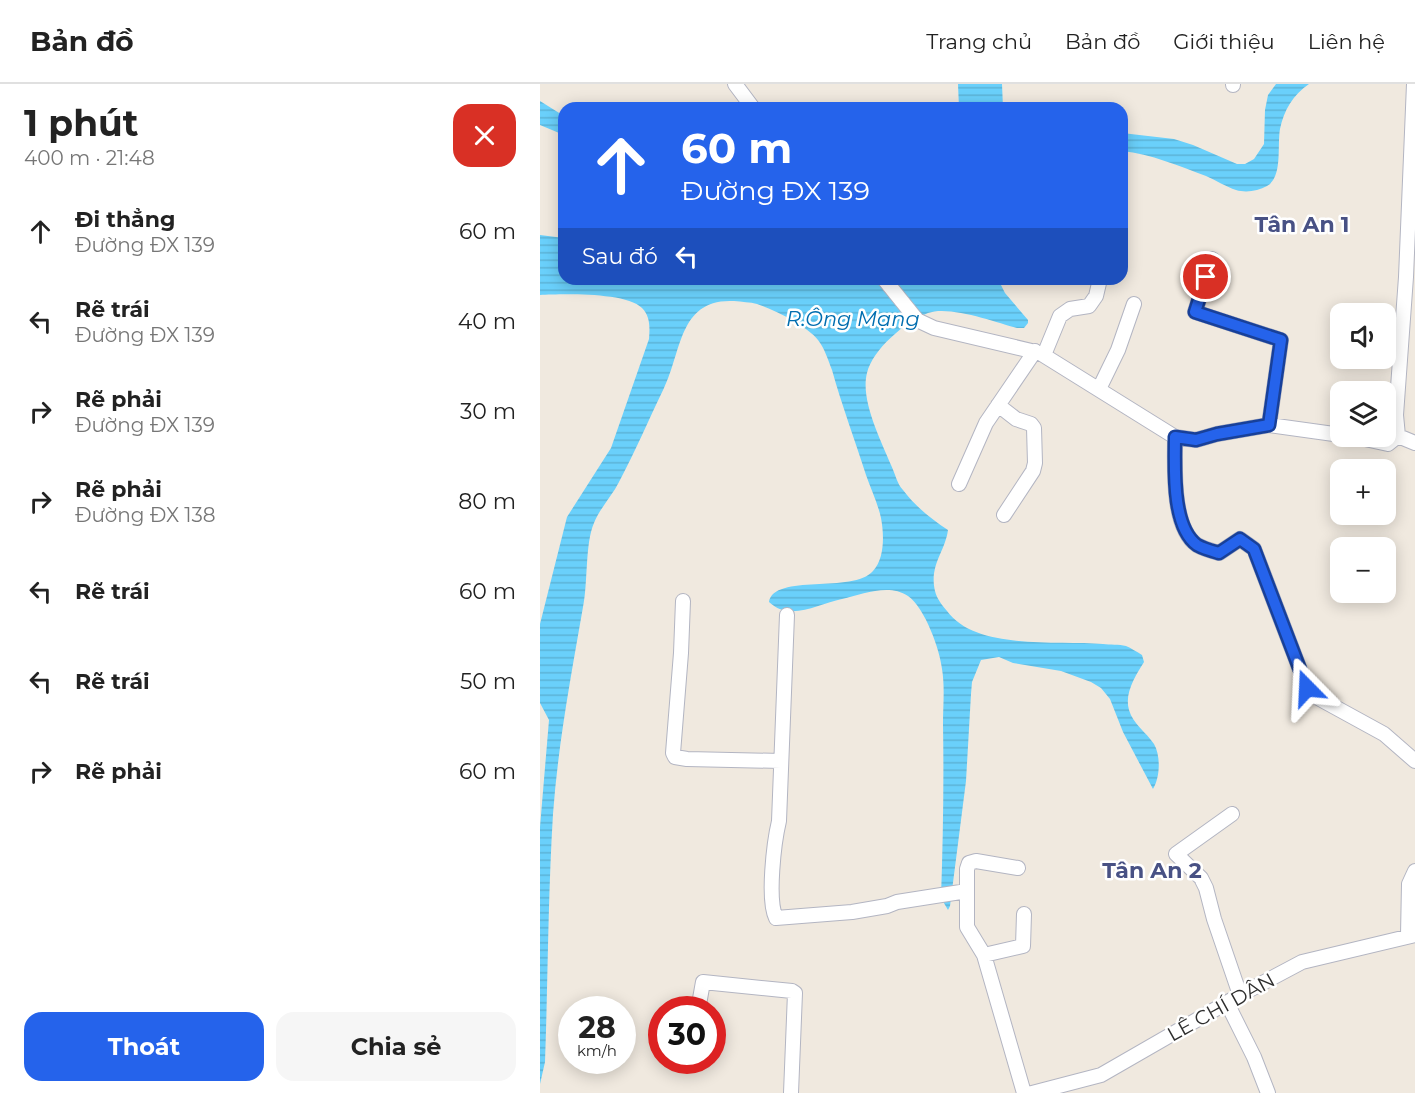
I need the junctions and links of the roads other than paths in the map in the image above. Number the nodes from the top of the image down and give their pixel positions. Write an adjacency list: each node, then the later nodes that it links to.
1 (735, 84): 3 (street)
2 (1414, 84): 4 (street)
3 (748, 102)
4 (1412, 187): 5 (street)
5 (1411, 258): 15 (street)
6 (1212, 259): 13 (street)
7 (889, 285): 10 (street)
8 (1099, 285): 10 (street)
9 (1134, 304): 11 (street)
10 (1040, 353): 11 (street); 12 (street)
11 (1099, 389): 16 (street)
12 (998, 405): 18 (street); 19 (street)
13 (1269, 425): 14 (street); 16 (street)
14 (1330, 433)
15 (1398, 436): 17 (street)
16 (1175, 437): 23 (street)
17 (1415, 443)
18 (959, 484)
19 (1004, 515)
20 (683, 602): 22 (street)
21 (787, 615): 22 (street)
22 (781, 761): 27 (street)
23 (1415, 761)
24 (1232, 814): 31 (street)
25 (1018, 868): 27 (street)
26 (1415, 871): 29 (street)
27 (961, 892): 30 (street)
28 (1024, 914): 30 (street)
29 (1412, 935): 31 (street, LÊ CHÍ DÂN)
30 (984, 955): 35 (street)
31 (1240, 995): 33 (street, LÊ CHÍ DÂN)
32 (700, 996): 34 (street)
33 (1227, 1003): 36 (street, LÊ CHÍ DÂN); 37 (street)
34 (791, 1093)
35 (1024, 1093)
36 (1032, 1093)
37 (1268, 1093)

